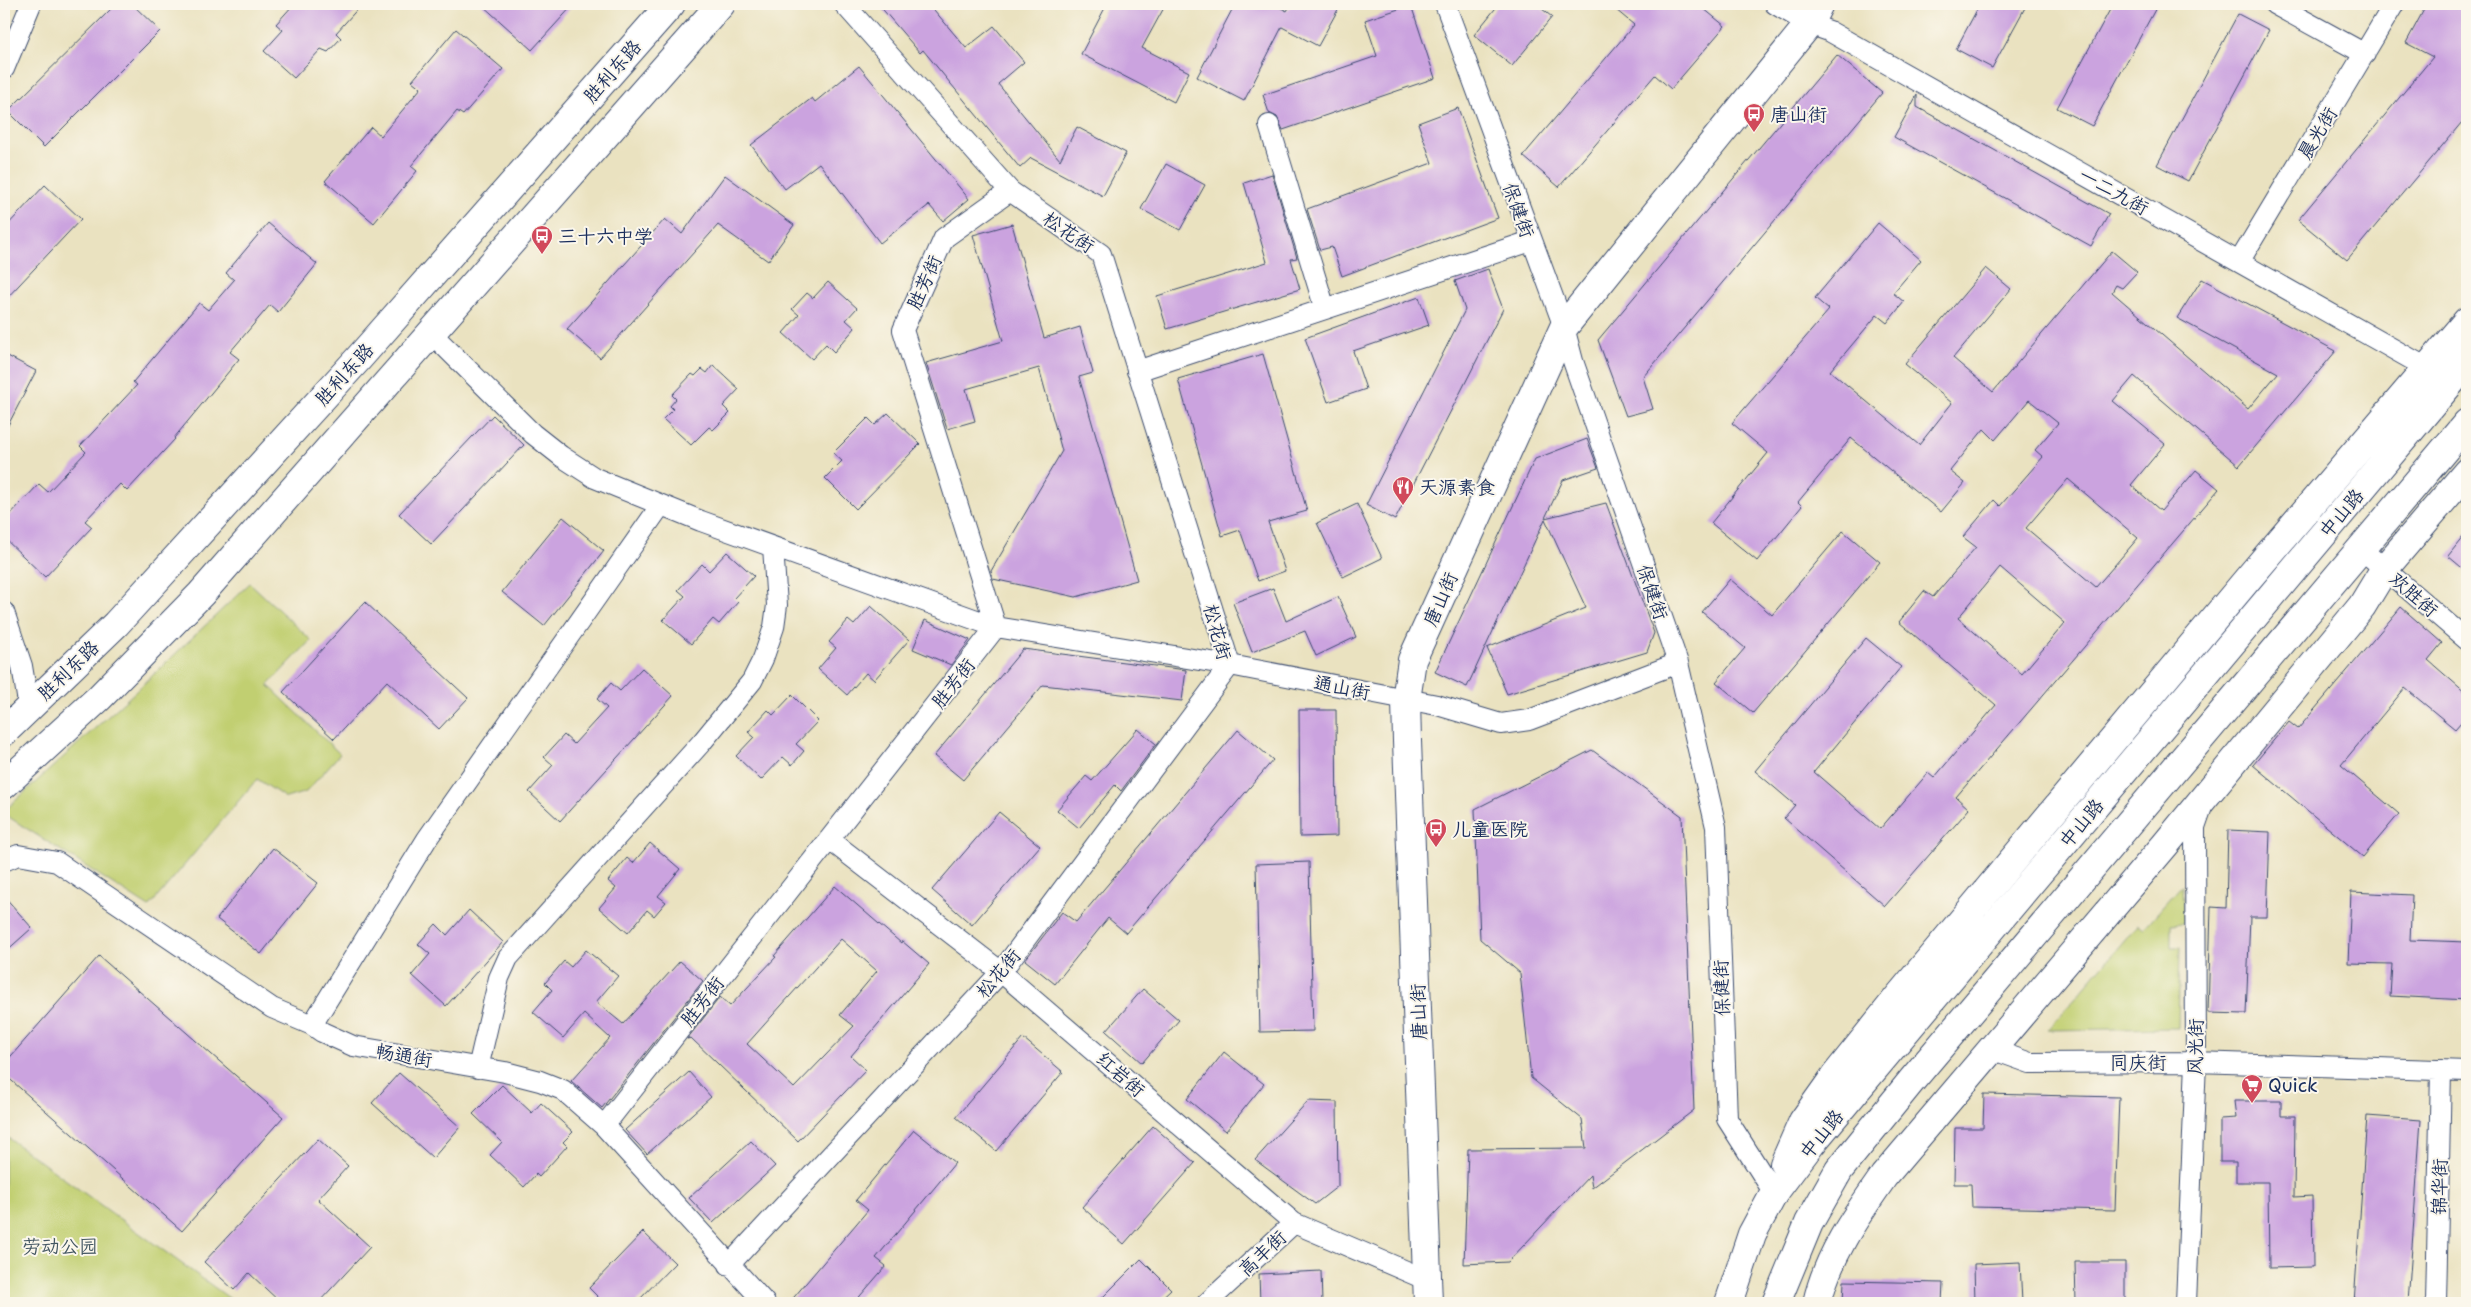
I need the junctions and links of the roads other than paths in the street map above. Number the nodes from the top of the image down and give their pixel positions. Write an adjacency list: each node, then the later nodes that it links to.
1 (32, 4): 11 (street)
2 (671, 4): 36 (main road, 胜利东路)
3 (721, 4): 19 (main road)
4 (844, 4): 13 (street, 松花街)
5 (1445, 4): 14 (street, 保健街)
6 (1776, 4): 9 (street, 一二九街)
7 (2274, 4): 10 (street)
8 (2394, 4): 10 (street, 晨光街)
9 (1814, 14): 15 (street, 一二九街); 18 (main road, 唐山街)
10 (2365, 54): 15 (street, 晨光街)
11 (4, 69)
12 (1269, 125): 16 (street)
13 (1010, 192): 22 (street, 松花街); 31 (street, 胜芳街)
14 (1530, 241): 16 (street); 18 (street, 保健街)
15 (2239, 262): 21 (street, 一二九街)
16 (1326, 308): 22 (street)
17 (2467, 321): 21 (main road)
18 (1564, 327): 33 (street, 保健街); 35 (main road, 唐山街)
19 (430, 332): 26 (street, 通山街); 38 (main road)
20 (2467, 363): 23 (main road, 中山路)
21 (2427, 368): 23 (street, 一二九街); 50 (main road)
22 (1138, 371): 34 (street, 松花街)
23 (2447, 387): 50 (main road, 中山路)
24 (2467, 422): 28 (main road, 中山路)
25 (2467, 472): 29 (main road)
26 (661, 505): 27 (street, 通山街); 43 (street)
27 (773, 547): 31 (street, 通山街); 46 (street)
28 (2360, 548): 29 (street, 欢胜街); 57 (main road, 中山路)
29 (2385, 568): 32 (street, 欢胜街); 39 (main road)
30 (4, 612): 36 (street)
31 (996, 627): 34 (street, 通山街); 40 (street, 胜芳街)
32 (2467, 640)
33 (1678, 663): 35 (street, 通山街); 50 (street, 保健街)
34 (1230, 665): 35 (street, 通山街); 42 (street, 松花街)
35 (1406, 700): 53 (main road, 唐山街)
36 (30, 708): 37 (main road, 胜利东路)
37 (4, 732)
38 (4, 785)
39 (2206, 793): 44 (main road); 45 (street, 风光街)
40 (830, 840): 42 (street, 红岩街); 49 (street, 胜芳街)
41 (4, 861): 43 (street, 畅通街)
42 (1002, 972): 51 (street, 红岩街); 52 (street, 松花街)
43 (312, 1025): 46 (street, 畅通街)
44 (1991, 1049): 45 (street, 同庆街); 58 (main road)
45 (2196, 1062): 47 (street, 同庆街); 59 (street, 风光街)
46 (478, 1068): 49 (street, 畅通街)
47 (2441, 1070): 48 (street, 同庆街); 60 (street, 锦华街)
48 (2467, 1071)
49 (604, 1126): 52 (street, 畅通街)
50 (1774, 1194): 56 (main road, 中山路)
51 (1294, 1223): 53 (street, 红岩街); 55 (street, 高丰街)
52 (729, 1265): 54 (street, 畅通街)
53 (1427, 1292)
54 (765, 1303)
55 (1207, 1303)
56 (1728, 1303)
57 (1776, 1303)
58 (1816, 1303)
59 (2186, 1303)
60 (2436, 1303)

